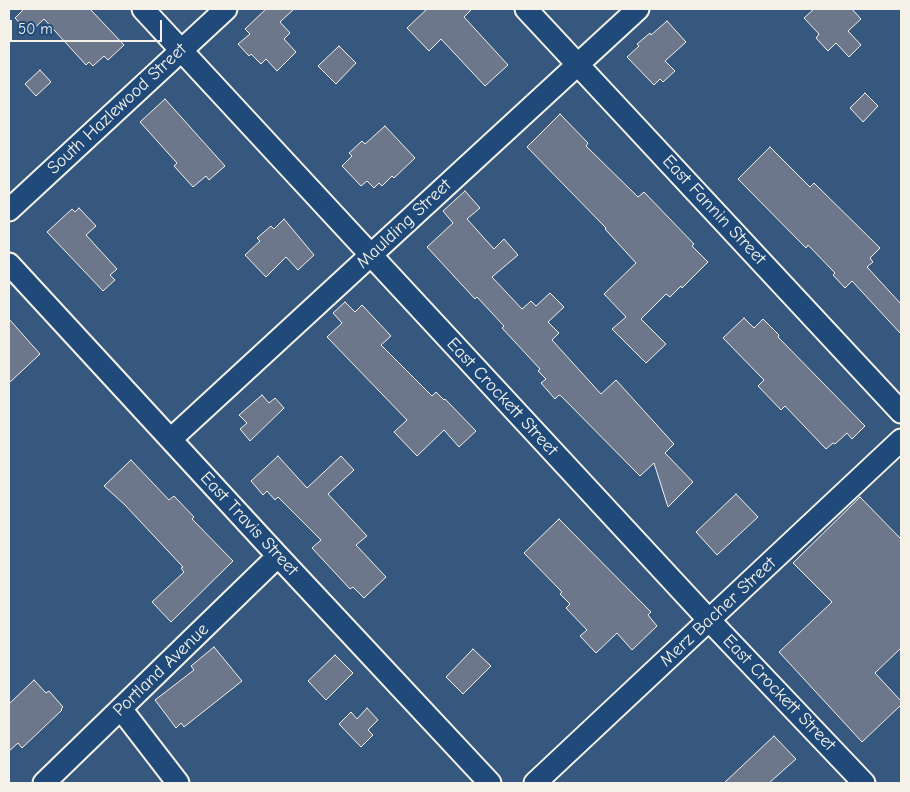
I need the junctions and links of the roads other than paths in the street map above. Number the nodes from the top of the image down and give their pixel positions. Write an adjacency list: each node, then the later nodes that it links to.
1 (143, 9): 5 (street, East Crockett Street)
2 (226, 9): 5 (street, South Hazlewood Street)
3 (526, 9): 6 (street, East Fannin Street)
4 (638, 9): 6 (street, Maulding Street)
5 (181, 50): 7 (street, South Hazlewood Street); 8 (street, East Crockett Street)
6 (578, 64): 8 (street, Maulding Street); 10 (street, East Fannin Street)
7 (9, 210)
8 (370, 255): 11 (street, Maulding Street); 14 (street, East Crockett Street)
9 (9, 264): 11 (street, East Travis Street)
10 (901, 412)
11 (171, 439): 13 (street, East Travis Street)
12 (901, 440): 14 (street, Merz Bacher Street)
13 (278, 556): 15 (street, Portland Avenue); 18 (street, East Travis Street)
14 (709, 620): 19 (street, Merz Bacher Street); 20 (street, East Crockett Street)
15 (120, 709): 16 (street, Portland Avenue); 17 (street)
16 (44, 783)
17 (178, 783)
18 (490, 783)
19 (535, 783)
20 (864, 783)

